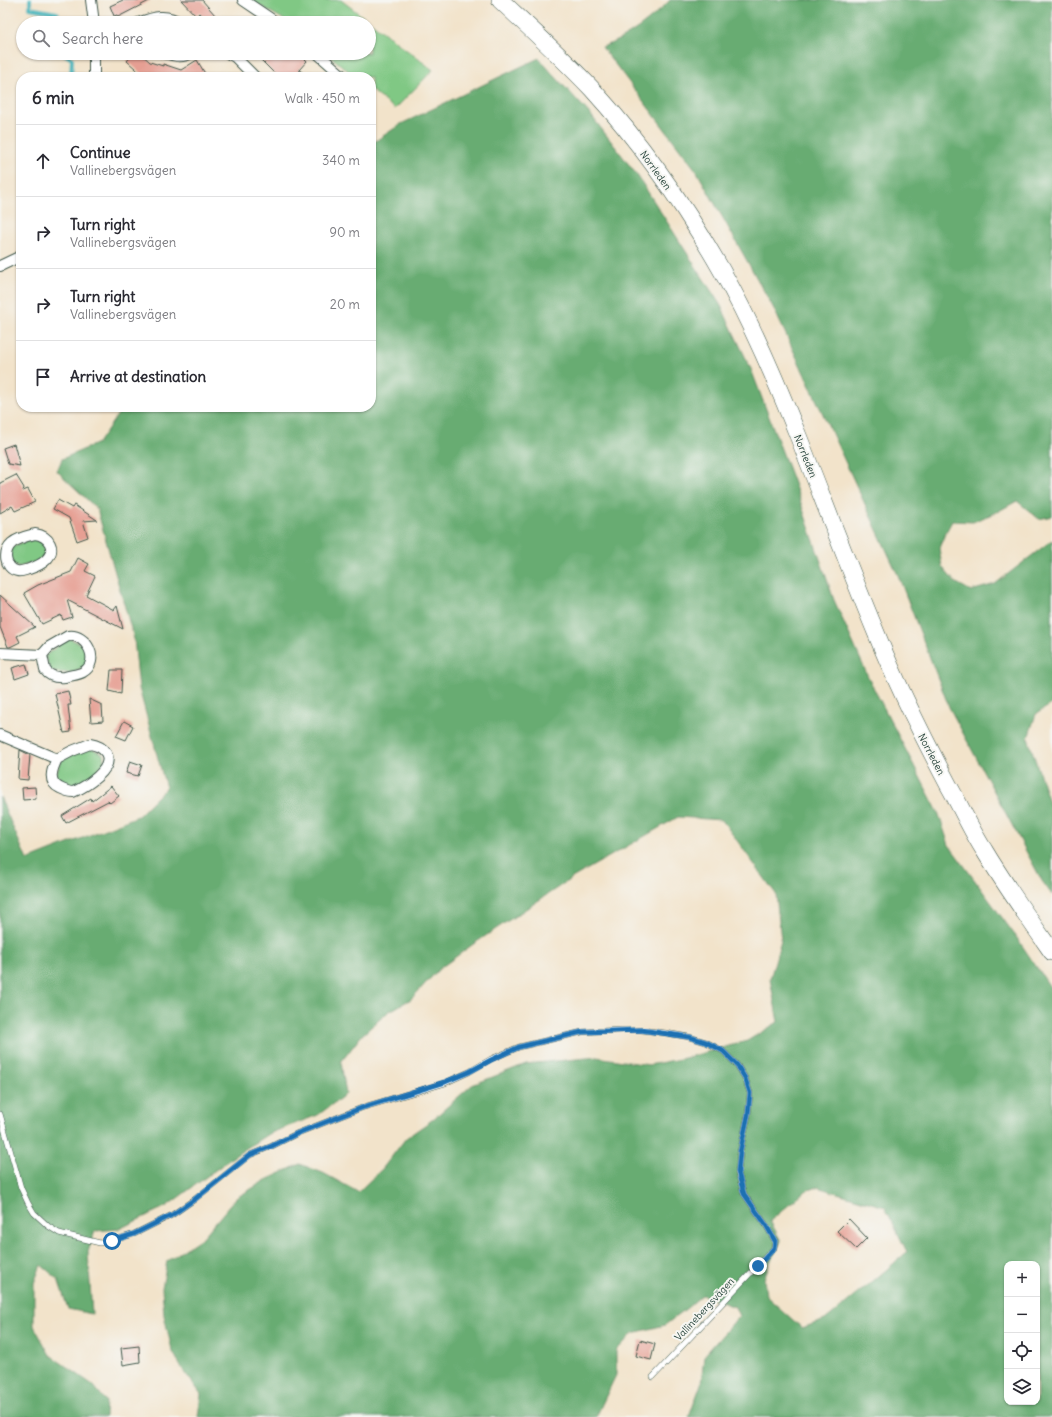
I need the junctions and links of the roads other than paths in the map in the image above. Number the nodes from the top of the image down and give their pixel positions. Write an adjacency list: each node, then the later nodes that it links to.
1 (90, 0): 4 (street)
2 (243, 0): 5 (street)
3 (500, 0): 19 (highway, Norrleden)
4 (93, 16)
5 (267, 16)
6 (94, 60): 9 (street)
7 (238, 60): 10 (street)
8 (325, 60): 11 (street)
9 (94, 72)
10 (250, 72)
11 (338, 72)
12 (16, 258): 13 (street)
13 (0, 266)
14 (4, 566): 14 (street)
15 (0, 653): 16 (street)
16 (42, 654): 16 (street)
17 (0, 735): 18 (street)
18 (57, 759): 18 (street)
19 (1052, 952)
20 (0, 1114): 21 (lane, Vallinebergsvägen)
21 (653, 1377)

